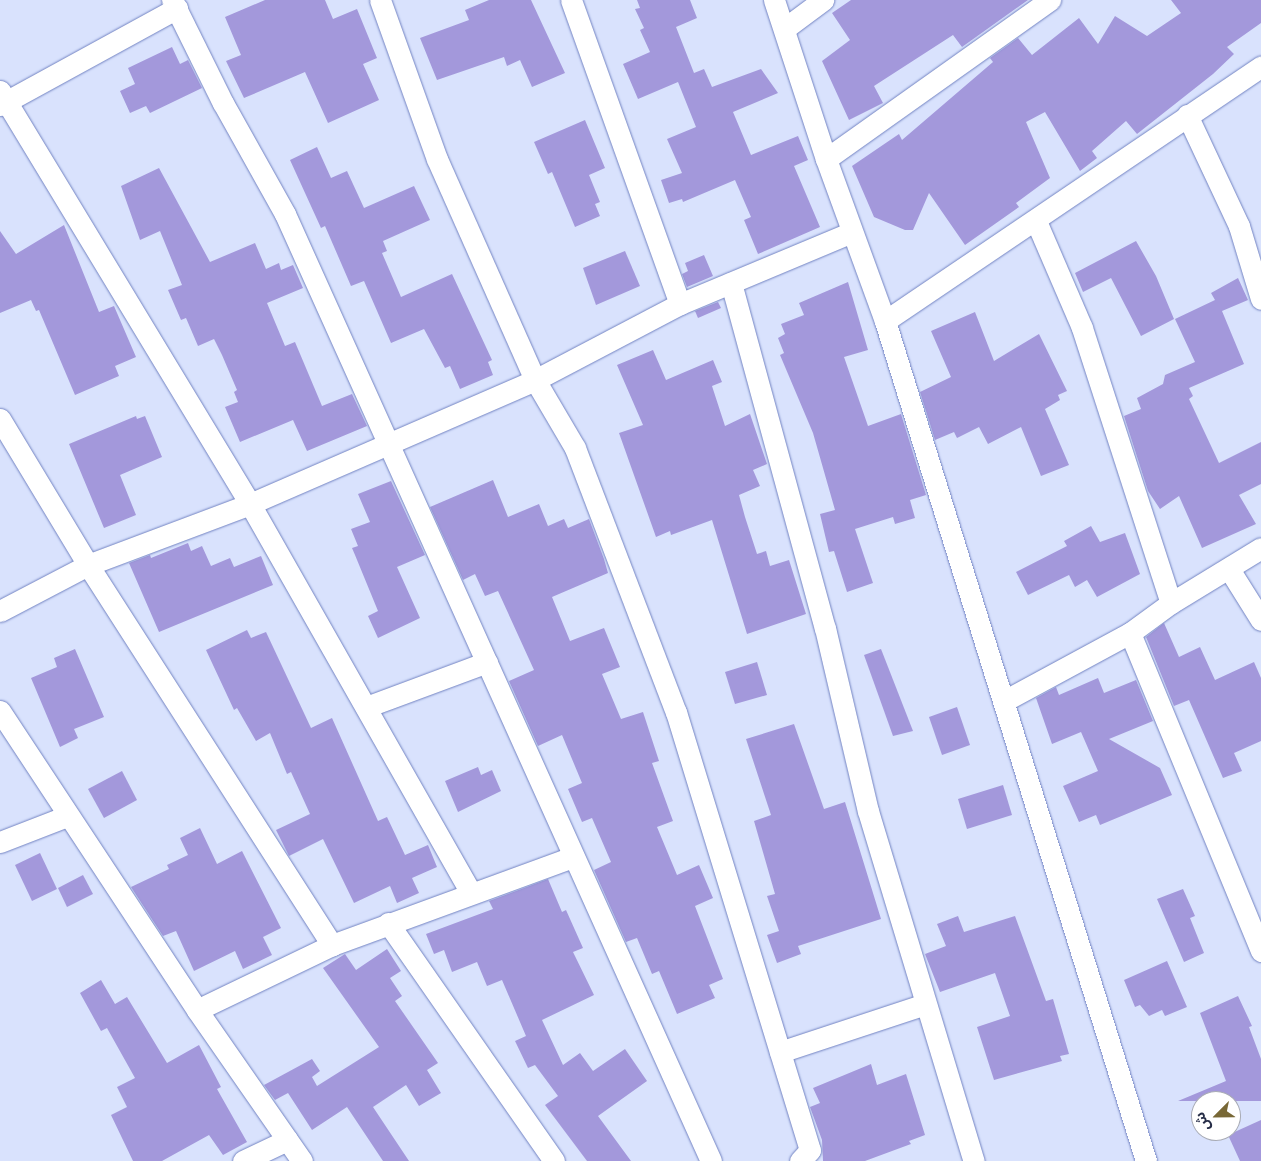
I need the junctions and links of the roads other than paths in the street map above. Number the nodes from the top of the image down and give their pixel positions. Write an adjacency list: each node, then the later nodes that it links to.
1 (380, 0): 18 (street)
2 (571, 0): 16 (street)
3 (774, 0): 7 (street)
4 (823, 0): 7 (street)
5 (1050, 0): 11 (street)
6 (174, 4): 9 (street); 20 (street)
7 (784, 29): 11 (street)
8 (1261, 66): 10 (street)
9 (2, 99): 21 (street)
10 (1187, 115): 12 (street); 15 (street)
11 (826, 159): 13 (street)
12 (1036, 222): 17 (street); 25 (street)
13 (852, 232): 14 (street); 17 (street)
14 (731, 283): 16 (street); 40 (street)
15 (1261, 300)
16 (680, 304): 18 (street)
17 (885, 321): 30 (street)
18 (535, 380): 20 (street); 42 (street)
19 (0, 419): 23 (street)
20 (390, 444): 21 (street); 29 (street)
21 (250, 504): 23 (street); 31 (street)
22 (1261, 548): 24 (street)
23 (88, 565): 26 (street); 38 (street)
24 (1229, 569): 25 (street); 27 (street)
25 (1171, 603): 28 (street)
26 (0, 611)
27 (1261, 620)
28 (1130, 633): 30 (street); 39 (street)
29 (487, 662): 31 (street); 35 (street)
30 (1004, 701): 50 (street)
31 (366, 707): 36 (street)
32 (0, 711): 33 (street)
33 (67, 816): 34 (street); 41 (street)
34 (0, 842)
35 (573, 857): 36 (street); 47 (street)
36 (470, 892): 37 (street)
37 (388, 924): 38 (street); 46 (street)
38 (332, 945): 41 (street)
39 (1261, 951)
40 (925, 1004): 42 (street); 49 (street)
41 (197, 1010): 43 (street)
42 (780, 1052): 48 (street)
43 (287, 1140): 44 (street); 45 (street)
44 (243, 1161)
45 (302, 1161)
46 (554, 1161)
47 (711, 1161)
48 (800, 1161)
49 (974, 1161)
50 (1146, 1161)

